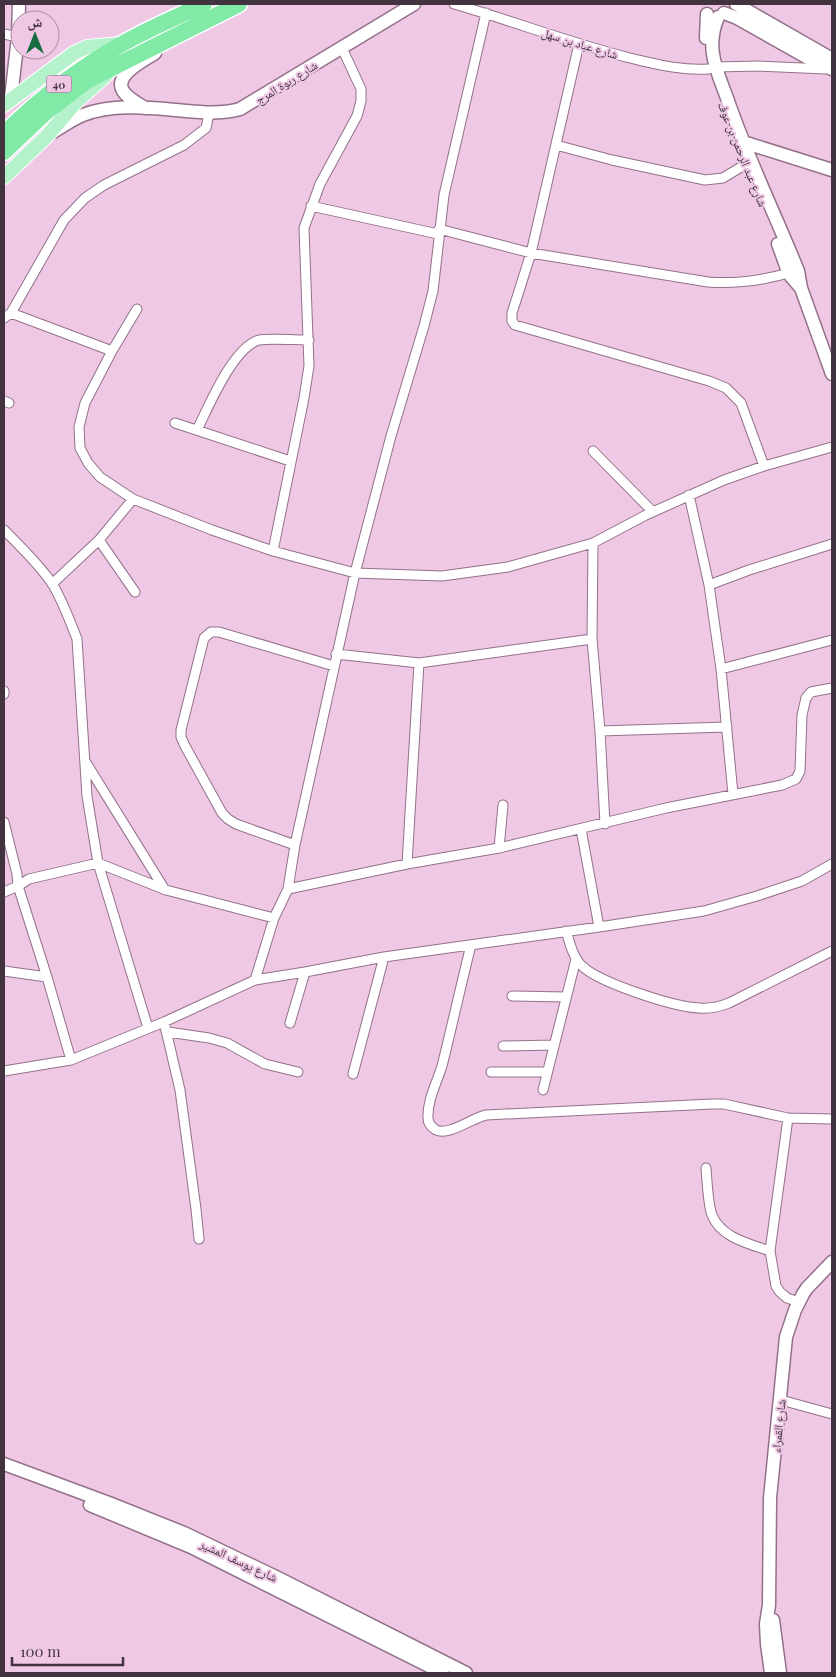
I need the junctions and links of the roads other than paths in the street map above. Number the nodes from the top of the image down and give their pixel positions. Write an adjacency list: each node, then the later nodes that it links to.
1 (204, 4): 9 (highway, 40)
2 (239, 4): 8 (highway, 40)
3 (414, 4): 11 (street, شارع ربوة المرج)
4 (454, 4): 7 (street, شارع عباد بن سهل)
5 (736, 4): 12 (street)
6 (716, 10): 15 (street, شارع عبد الرحمن بن عوف); 16 (street)
7 (486, 13): 10 (street, شارع عباد بن سهل); 29 (street)
8 (179, 35): 14 (highway, 40); 18 (street)
9 (122, 44): 17 (main road); 20 (highway, 40)
10 (579, 44): 15 (street, شارع عباد بن سهل); 23 (street)
11 (342, 48): 19 (street, شارع ربوة المرج); 28 (street)
12 (832, 59)
13 (14, 60): 17 (street)
14 (116, 66): 21 (main road); 24 (highway, 40)
15 (713, 68): 16 (street, شارع عباد بن سهل); 22 (street, شارع عبد الرحمن بن عوف)
16 (832, 69)
17 (8, 101)
18 (145, 108): 19 (street, شارع ربوة المرج); 21 (street, شارع ربوة المرج)
19 (209, 114): 33 (street)
20 (4, 134)
21 (47, 136): 27 (main road)
22 (740, 143): 25 (street, شارع عبد الرحمن بن عوف); 26 (street); 31 (street, شارع عبد الرحمن بن عوف)
23 (556, 145): 25 (street); 30 (street)
24 (4, 152)
25 (746, 164): 31 (street, شارع عبد الرحمن بن عوف)
26 (832, 170)
27 (4, 177)
28 (311, 206): 29 (street); 34 (street)
29 (439, 232): 30 (street); 51 (street)
30 (531, 253): 31 (street); 42 (street)
31 (793, 272): 36 (street, شارع عبد الرحمن بن عوف)
32 (136, 309): 35 (street)
33 (8, 316): 35 (street)
34 (308, 340): 38 (street); 41 (street)
35 (112, 351): 44 (street)
36 (832, 374)
37 (176, 423): 38 (street)
38 (197, 430): 41 (street)
39 (832, 447): 42 (street)
40 (593, 451): 45 (street)
41 (290, 461): 50 (street)
42 (764, 466): 43 (street)
43 (689, 495): 45 (street); 53 (street)
44 (133, 499): 47 (street); 50 (street)
45 (653, 512): 48 (street)
46 (4, 530): 52 (street)
47 (99, 540): 52 (street); 54 (street)
48 (593, 543): 51 (street); 55 (street)
49 (832, 544): 53 (street)
50 (273, 551): 51 (street)
51 (355, 573): 57 (street)
52 (52, 584): 64 (street)
53 (709, 585): 60 (street)
54 (135, 592)
55 (592, 640): 58 (street); 63 (street)
56 (832, 640): 60 (street)
57 (336, 654): 58 (street); 59 (street)
58 (419, 663): 73 (street)
59 (334, 666): 70 (street); 70 (street)
60 (721, 669): 62 (street)
61 (832, 688): 65 (street)
62 (727, 727): 63 (street); 65 (street)
63 (600, 731): 68 (street)
64 (84, 760): 72 (street); 77 (street)
65 (733, 794): 68 (street)
66 (503, 805): 71 (street)
67 (4, 822): 75 (street)
68 (605, 824): 69 (street)
69 (581, 829): 71 (street); 80 (street)
70 (295, 844): 76 (street)
71 (499, 848): 73 (street)
72 (98, 863): 75 (street); 77 (street); 94 (street)
73 (406, 864): 76 (street)
74 (832, 864): 80 (street)
75 (18, 886): 78 (street); 88 (street)
76 (288, 888): 79 (street)
77 (166, 890): 79 (street)
78 (4, 892)
79 (274, 918): 89 (street)
80 (599, 928): 81 (street)
81 (566, 932): 82 (street); 85 (street)
82 (471, 945): 84 (street); 105 (street)
83 (832, 951): 85 (street)
84 (384, 957): 87 (street); 103 (street)
85 (576, 959): 91 (street)
86 (4, 972): 88 (street)
87 (305, 972): 89 (street); 93 (street)
88 (47, 977): 98 (street)
89 (254, 980): 92 (street)
90 (512, 996): 91 (street)
91 (566, 997): 96 (street)
92 (164, 1022): 94 (street); 95 (street)
93 (290, 1023)
94 (148, 1028): 98 (street)
95 (168, 1032): 100 (street); 108 (street)
96 (554, 1045): 97 (street); 102 (street)
97 (503, 1046)
98 (71, 1060): 99 (street)
99 (4, 1072)
100 (298, 1072)
101 (490, 1072): 102 (street)
102 (547, 1072): 104 (street)
103 (353, 1074)
104 (542, 1090)
105 (788, 1118): 106 (street); 109 (street)
106 (832, 1119)
107 (706, 1168): 109 (street)
108 (199, 1239)
109 (770, 1251): 111 (street)
110 (832, 1262): 111 (street, شارع القمراء)
111 (799, 1302): 112 (street, شارع القمراء)
112 (781, 1400): 113 (street); 116 (street, شارع القمراء)
113 (832, 1414)
114 (4, 1464): 118 (street, شارع يوسف المشير)
115 (4, 1473): 117 (street, شارع يوسف المشير)
116 (769, 1606): 119 (street, شارع القمراء); 120 (street, شارع القمراء)
117 (443, 1673)
118 (466, 1673)
119 (771, 1673)
120 (780, 1673)

